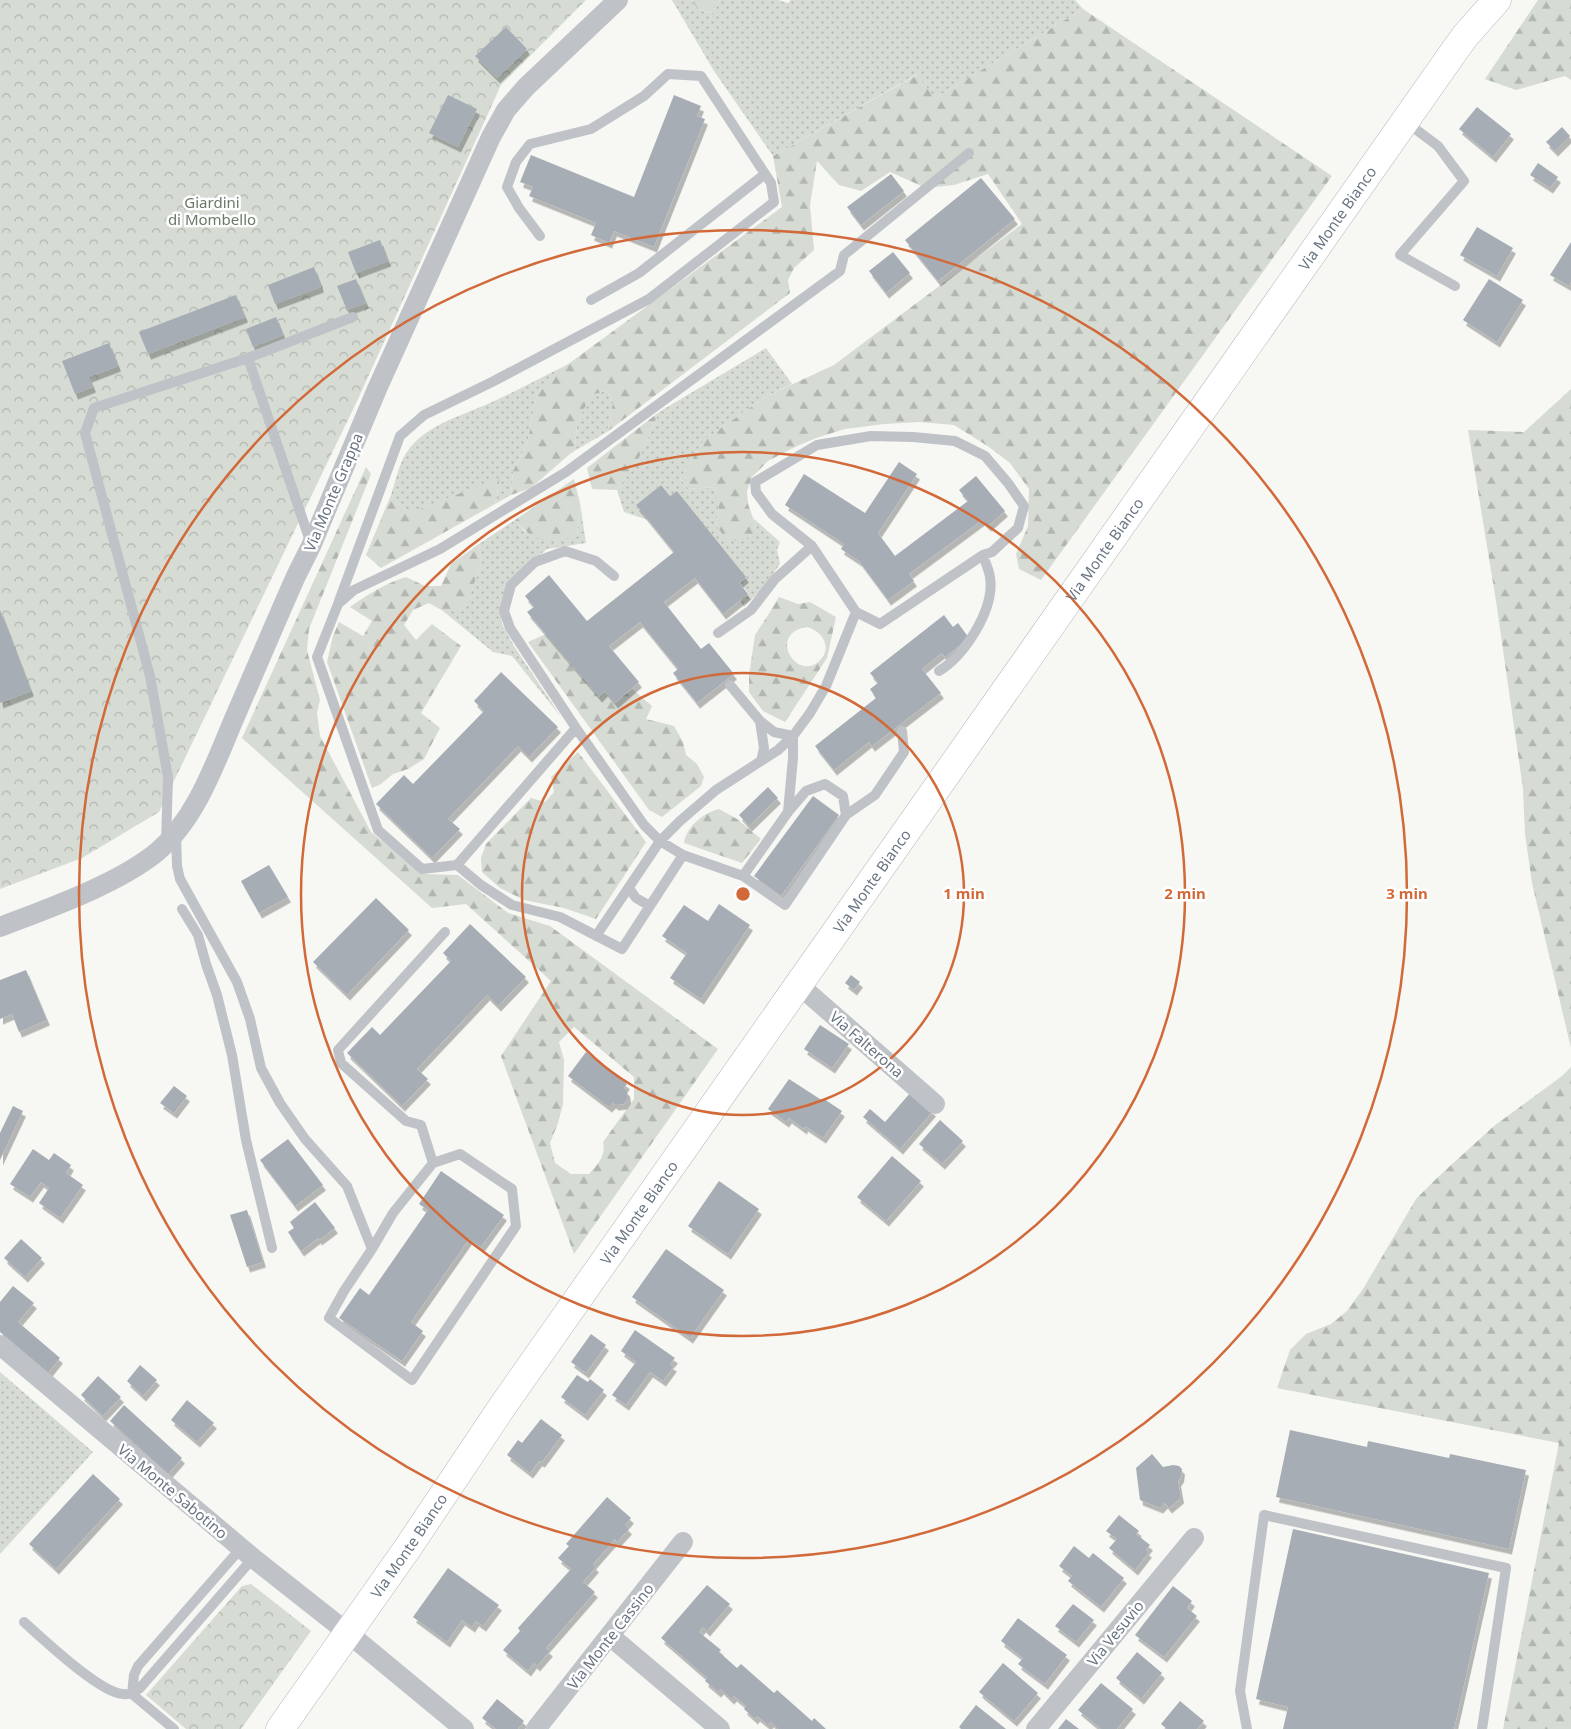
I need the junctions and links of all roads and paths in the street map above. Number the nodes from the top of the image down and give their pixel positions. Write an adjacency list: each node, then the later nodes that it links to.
1 (618, 0): 13 (street, Via Monte Grappa)
2 (1482, 0): 4 (main road, Via Monte Bianco)
3 (1497, 0): 4 (main road, Via Monte Bianco)
4 (1466, 35): 5 (main road, Via Monte Bianco)
5 (1405, 121): 9 (lane); 40 (main road, Via Monte Bianco)
6 (969, 153): 17 (lane)
7 (765, 174): 8 (lane); 10 (lane); 17 (lane)
8 (540, 236)
9 (1455, 286)
10 (591, 300)
11 (353, 317): 12 (lane)
12 (248, 358): 13 (lane); 29 (lane)
13 (311, 546): 29 (street, Via Monte Grappa)
14 (812, 546): 15 (lane); 18 (lane); 19 (lane)
15 (983, 555): 18 (lane); 20 (lane)
16 (614, 576): 23 (lane)
17 (338, 604): 32 (lane)
18 (856, 612): 25 (lane)
19 (718, 633)
20 (940, 671)
21 (730, 684): 22 (lane)
22 (760, 721): 25 (lane); 26 (lane)
23 (576, 728): 30 (lane); 32 (lane)
24 (902, 731): 28 (lane)
25 (793, 736): 26 (lane); 27 (lane)
26 (761, 761): 30 (lane)
27 (788, 812): 28 (lane); 33 (lane)
28 (846, 815): 33 (lane)
29 (171, 837): 37 (street, Via Monte Grappa); 44 (lane)
30 (660, 841): 31 (lane); 34 (lane)
31 (683, 855): 33 (lane); 35 (lane)
32 (457, 865): 39 (lane)
33 (743, 876)
34 (629, 888): 35 (lane); 39 (lane)
35 (650, 906): 39 (lane)
36 (182, 908): 43 (lane)
37 (0, 927)
38 (445, 932): 42 (lane)
39 (596, 936)
40 (799, 985): 41 (street, Via Falterona); 50 (main road, Via Monte Bianco)
41 (936, 1104)
42 (433, 1163): 44 (lane); 44 (lane)
43 (272, 1248)
44 (372, 1249)
45 (0, 1345): 48 (street, Via Monte Sabotino)
46 (1194, 1538): 58 (street, Via Vesuvio)
47 (684, 1542): 51 (street, Via Monte Cassino)
48 (247, 1553): 50 (street, Via Monte Sabotino); 52 (lane); 52 (lane)
49 (24, 1622): 52 (lane)
50 (348, 1633): 54 (main road, Via Monte Bianco); 55 (street, Via Monte Sabotino)
51 (610, 1636): 56 (street, Via Monte Cassino); 57 (street)
52 (132, 1694): 53 (lane)
53 (174, 1729)
54 (280, 1729)
55 (464, 1729)
56 (536, 1729)
57 (720, 1729)
58 (1036, 1729)
59 (1247, 1729): 60 (lane)
60 (1482, 1729)

